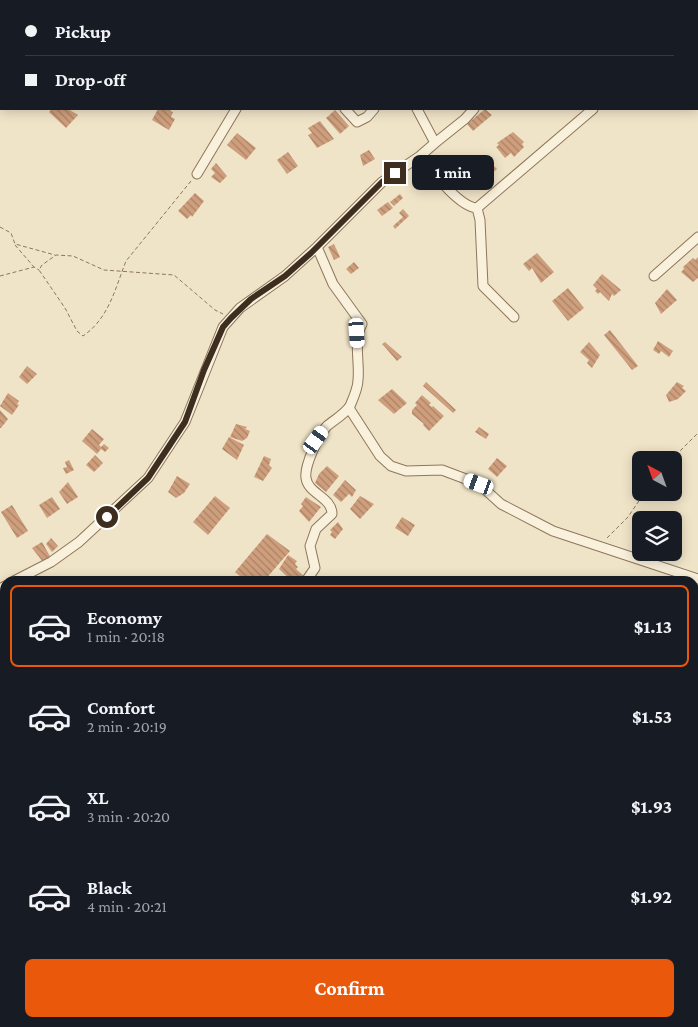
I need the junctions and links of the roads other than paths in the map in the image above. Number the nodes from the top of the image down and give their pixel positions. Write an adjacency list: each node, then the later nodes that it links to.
1 (235, 110): 9 (street)
2 (347, 110): 3 (street)
3 (373, 110)
4 (418, 110): 7 (street)
5 (473, 110): 7 (street)
6 (592, 110): 10 (street)
7 (435, 143): 8 (street)
8 (420, 156): 10 (street); 12 (street)
9 (197, 174)
10 (477, 208): 14 (street)
11 (698, 237): 13 (street)
12 (317, 247): 15 (street); 16 (street)
13 (654, 276)
14 (514, 317)
15 (349, 408): 17 (street); 18 (street)
16 (23, 576)
17 (309, 576)
18 (689, 576)

